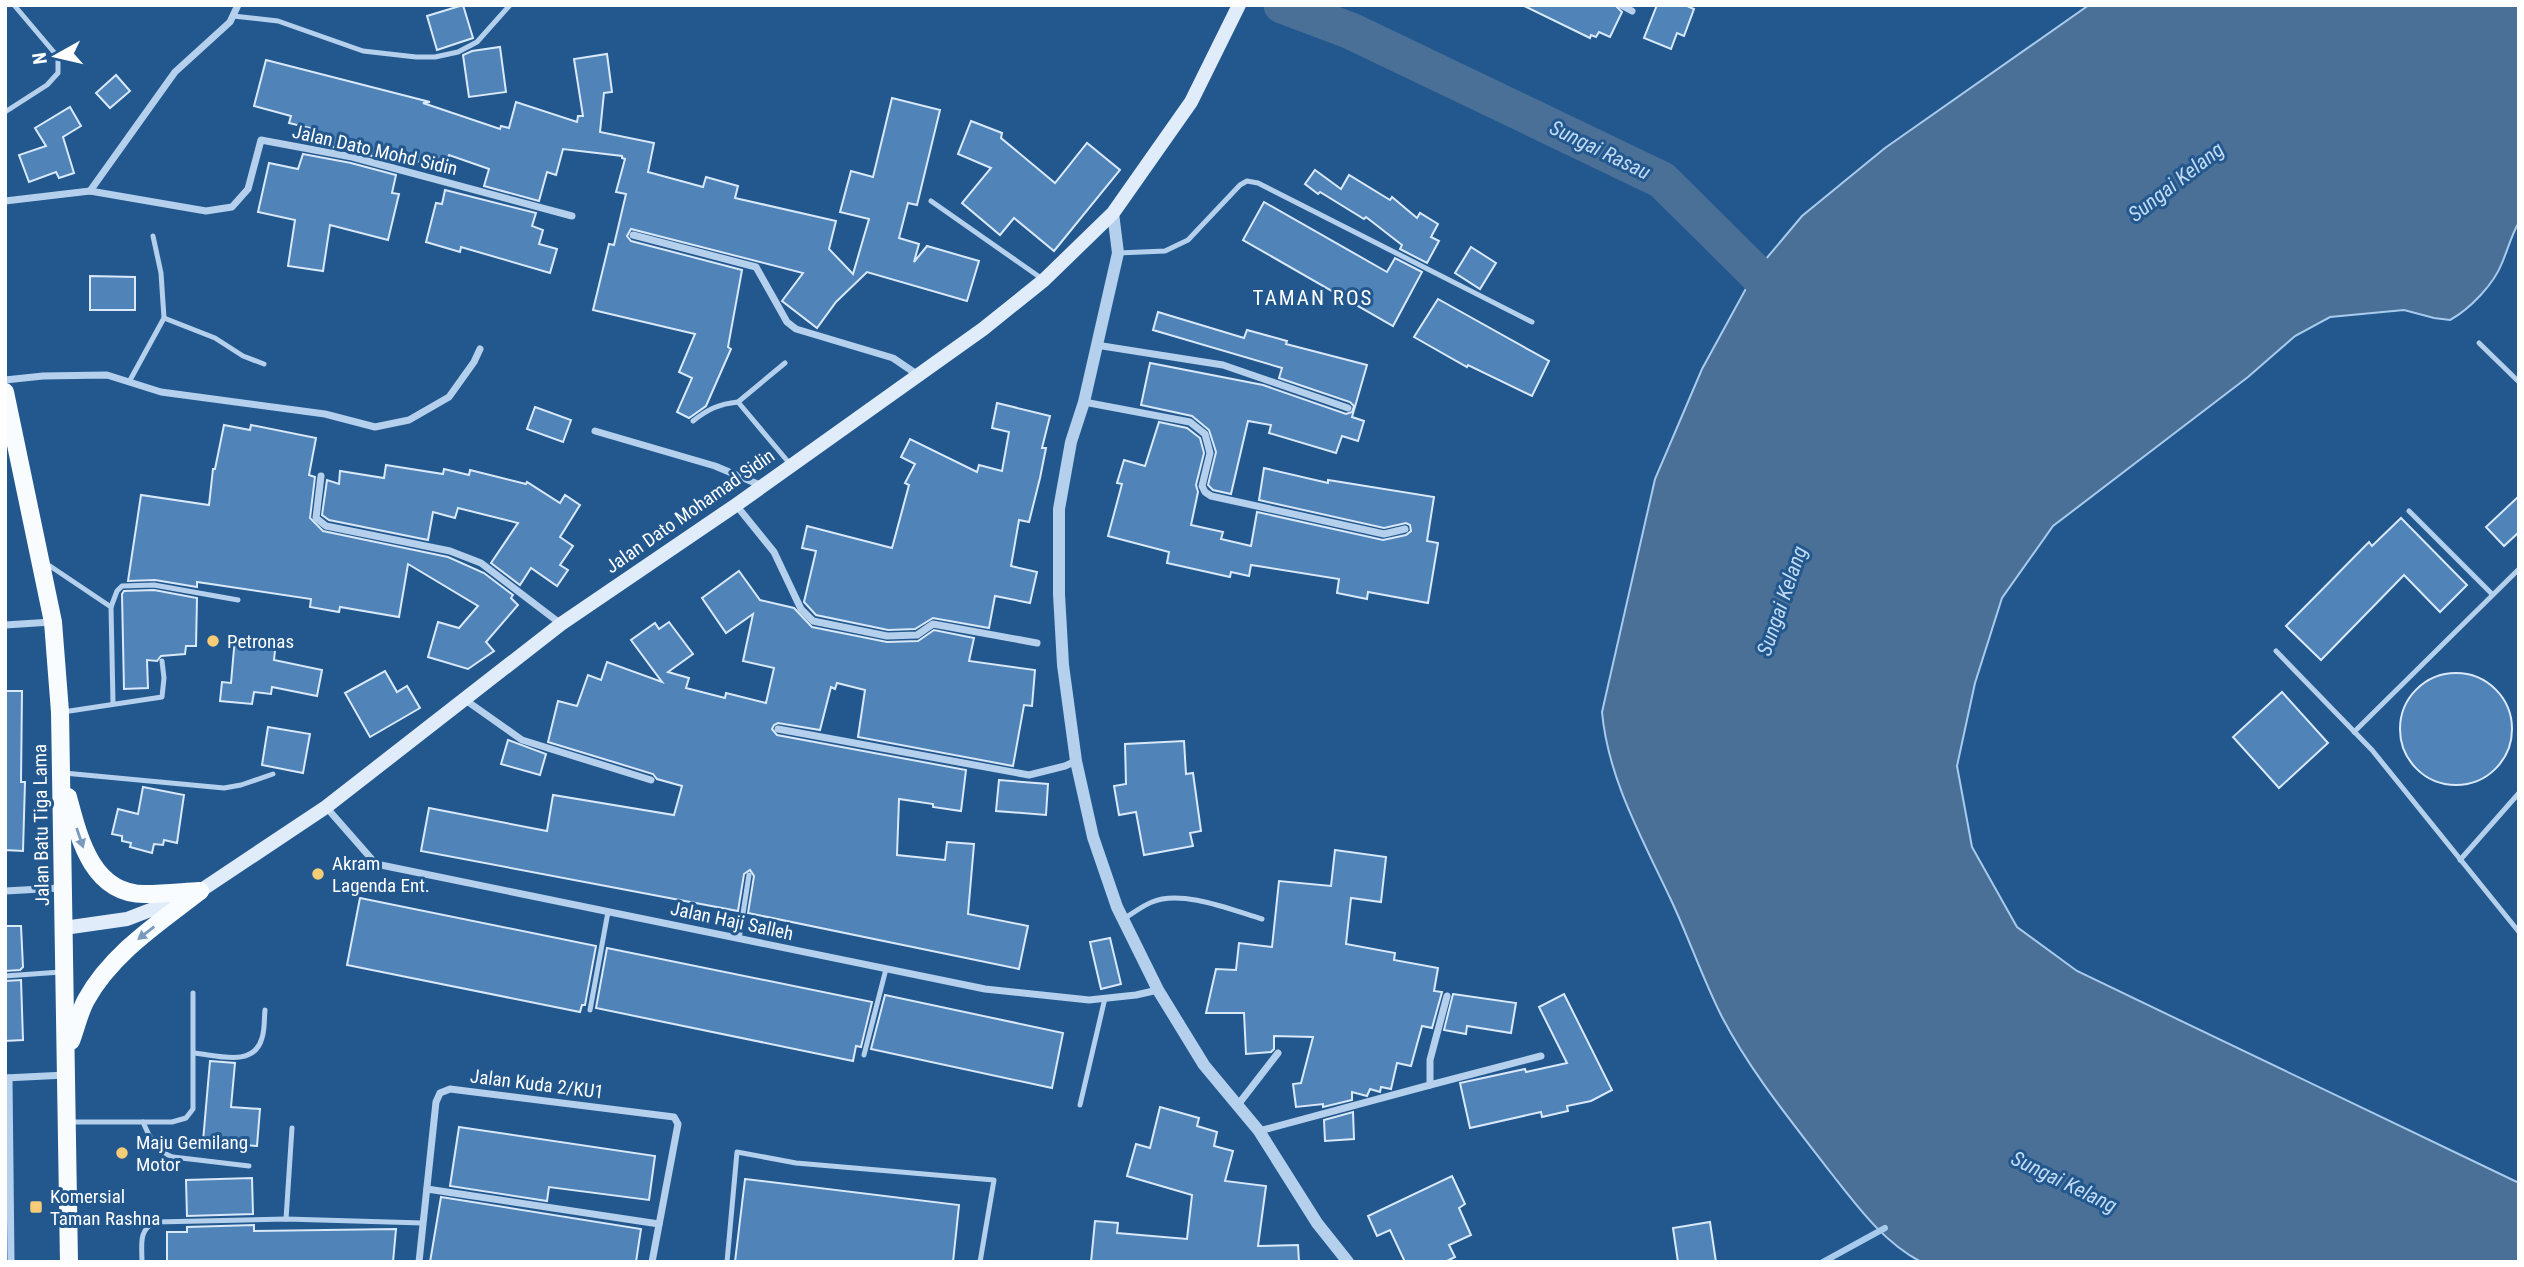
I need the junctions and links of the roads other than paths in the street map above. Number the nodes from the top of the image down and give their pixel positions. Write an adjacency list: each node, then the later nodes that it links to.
1 (14, 5): 8 (lane)
2 (238, 5): 7 (street)
3 (510, 5): 7 (lane)
4 (1239, 5): 12 (main road, Jalan Dato Mohamad Sidin)
5 (1621, 5): 6 (street)
6 (1632, 11)
7 (233, 16): 9 (street)
8 (6, 111)
9 (90, 191): 10 (street, Jalan Dato Mohd Sidin); 13 (street, Jalan Dato Mohd Sidin)
10 (5, 201)
11 (931, 201): 17 (lane)
12 (1113, 213): 16 (street); 17 (main road, Jalan Dato Mohamad Sidin)
13 (572, 216)
14 (633, 235): 25 (street)
15 (153, 236): 18 (lane)
16 (1118, 253): 19 (lane); 21 (street)
17 (1044, 280): 25 (main road, Jalan Dato Mohamad Sidin)
18 (163, 318): 24 (lane); 27 (lane)
19 (1532, 322)
20 (2479, 343): 28 (lane)
21 (1096, 345): 31 (street); 32 (street)
22 (480, 348): 27 (street)
23 (785, 363): 30 (lane)
24 (264, 364)
25 (918, 375): 35 (main road, Jalan Dato Mohamad Sidin)
26 (5, 380): 27 (street)
27 (129, 382)
28 (2519, 382)
29 (5, 392): 41 (main road, Jalan Batu Tiga Lama)
30 (738, 402): 33 (lane); 35 (lane)
31 (1084, 402): 40 (street); 57 (street)
32 (1348, 408)
33 (693, 421)
34 (595, 431): 37 (street)
35 (790, 464): 37 (main road, Jalan Dato Mohamad Sidin)
36 (321, 476): 47 (street)
37 (760, 485): 38 (main road, Jalan Dato Mohamad Sidin)
38 (736, 505): 47 (main road, Jalan Dato Mohamad Sidin); 49 (street)
39 (2409, 511): 43 (lane)
40 (1405, 529)
41 (42, 561): 45 (lane); 46 (main road, Jalan Batu Tiga Lama)
42 (2519, 569): 43 (lane)
43 (2492, 594): 56 (lane)
44 (238, 600): 45 (lane)
45 (111, 607): 53 (lane)
46 (53, 622): 48 (street); 54 (main road, Jalan Batu Tiga Lama)
47 (561, 624): 52 (main road, Jalan Dato Mohamad Sidin)
48 (5, 625)
49 (1037, 643)
50 (2276, 651): 56 (lane)
51 (162, 661): 53 (lane)
52 (463, 698): 60 (street); 62 (main road, Jalan Dato Mohamad Sidin)
53 (113, 703): 54 (lane)
54 (60, 712): 58 (main road, Jalan Batu Tiga Lama)
55 (778, 729): 57 (street)
56 (2354, 732): 63 (lane)
57 (1076, 761): 69 (street)
58 (61, 773): 59 (lane); 65 (main road, Jalan Batu Tiga Lama); 67 (main road, one-way to 67)
59 (273, 774)
60 (651, 780)
61 (2519, 793): 63 (lane)
62 (326, 807): 67 (main road, Jalan Dato Mohamad Sidin); 68 (street, Jalan Haji Salleh)
63 (2460, 860): 72 (lane)
64 (749, 875): 73 (lane)
65 (64, 888): 66 (street); 71 (main road, Jalan Batu Tiga Lama)
66 (5, 891)
67 (200, 891): 71 (main road, Jalan Dato Mohamad Sidin); 85 (main road, one-way to 85)
68 (608, 912): 73 (street, Jalan Haji Salleh); 82 (lane)
69 (1123, 919): 70 (lane); 77 (street)
70 (1262, 919)
71 (64, 928): 75 (main road, Jalan Batu Tiga Lama)
72 (2519, 932)
73 (739, 939): 74 (street, Jalan Haji Salleh)
74 (886, 969): 80 (street, Jalan Haji Salleh); 86 (lane)
75 (65, 971): 76 (lane); 85 (main road, Jalan Batu Tiga Lama)
76 (5, 976)
77 (1158, 990): 80 (street, Jalan Haji Salleh); 92 (street)
78 (193, 993): 83 (lane)
79 (1447, 996): 90 (street)
80 (1105, 998): 91 (lane)
81 (265, 1010): 83 (lane)
82 (590, 1010)
83 (194, 1053): 94 (lane)
84 (1278, 1053): 92 (street)
85 (66, 1054): 88 (main road, Jalan Batu Tiga Lama)
86 (864, 1055)
87 (1541, 1056): 90 (street)
88 (67, 1075): 89 (street); 93 (main road, Jalan Batu Tiga Lama)
89 (7, 1078): 102 (street)
90 (1430, 1085): 96 (street)
91 (1080, 1105)
92 (1237, 1106): 96 (street)
93 (68, 1122): 94 (lane); 103 (main road, Jalan Batu Tiga Lama)
94 (143, 1122): 97 (lane)
95 (292, 1128): 99 (lane)
96 (1259, 1131): 109 (street)
97 (249, 1166)
98 (426, 1189): 100 (street, Jalan Kuda 2/KU1); 101 (street); 101 (street, Jalan Kuda 2/KU1)
99 (286, 1219): 100 (lane); 104 (lane)
100 (423, 1223): 105 (street, Jalan Kuda 2/KU1)
101 (659, 1224): 106 (street)
102 (11, 1262)
103 (69, 1262)
104 (142, 1262)
105 (419, 1262)
106 (652, 1262)
107 (727, 1262): 108 (lane)
108 (980, 1262)
109 (1348, 1262)

